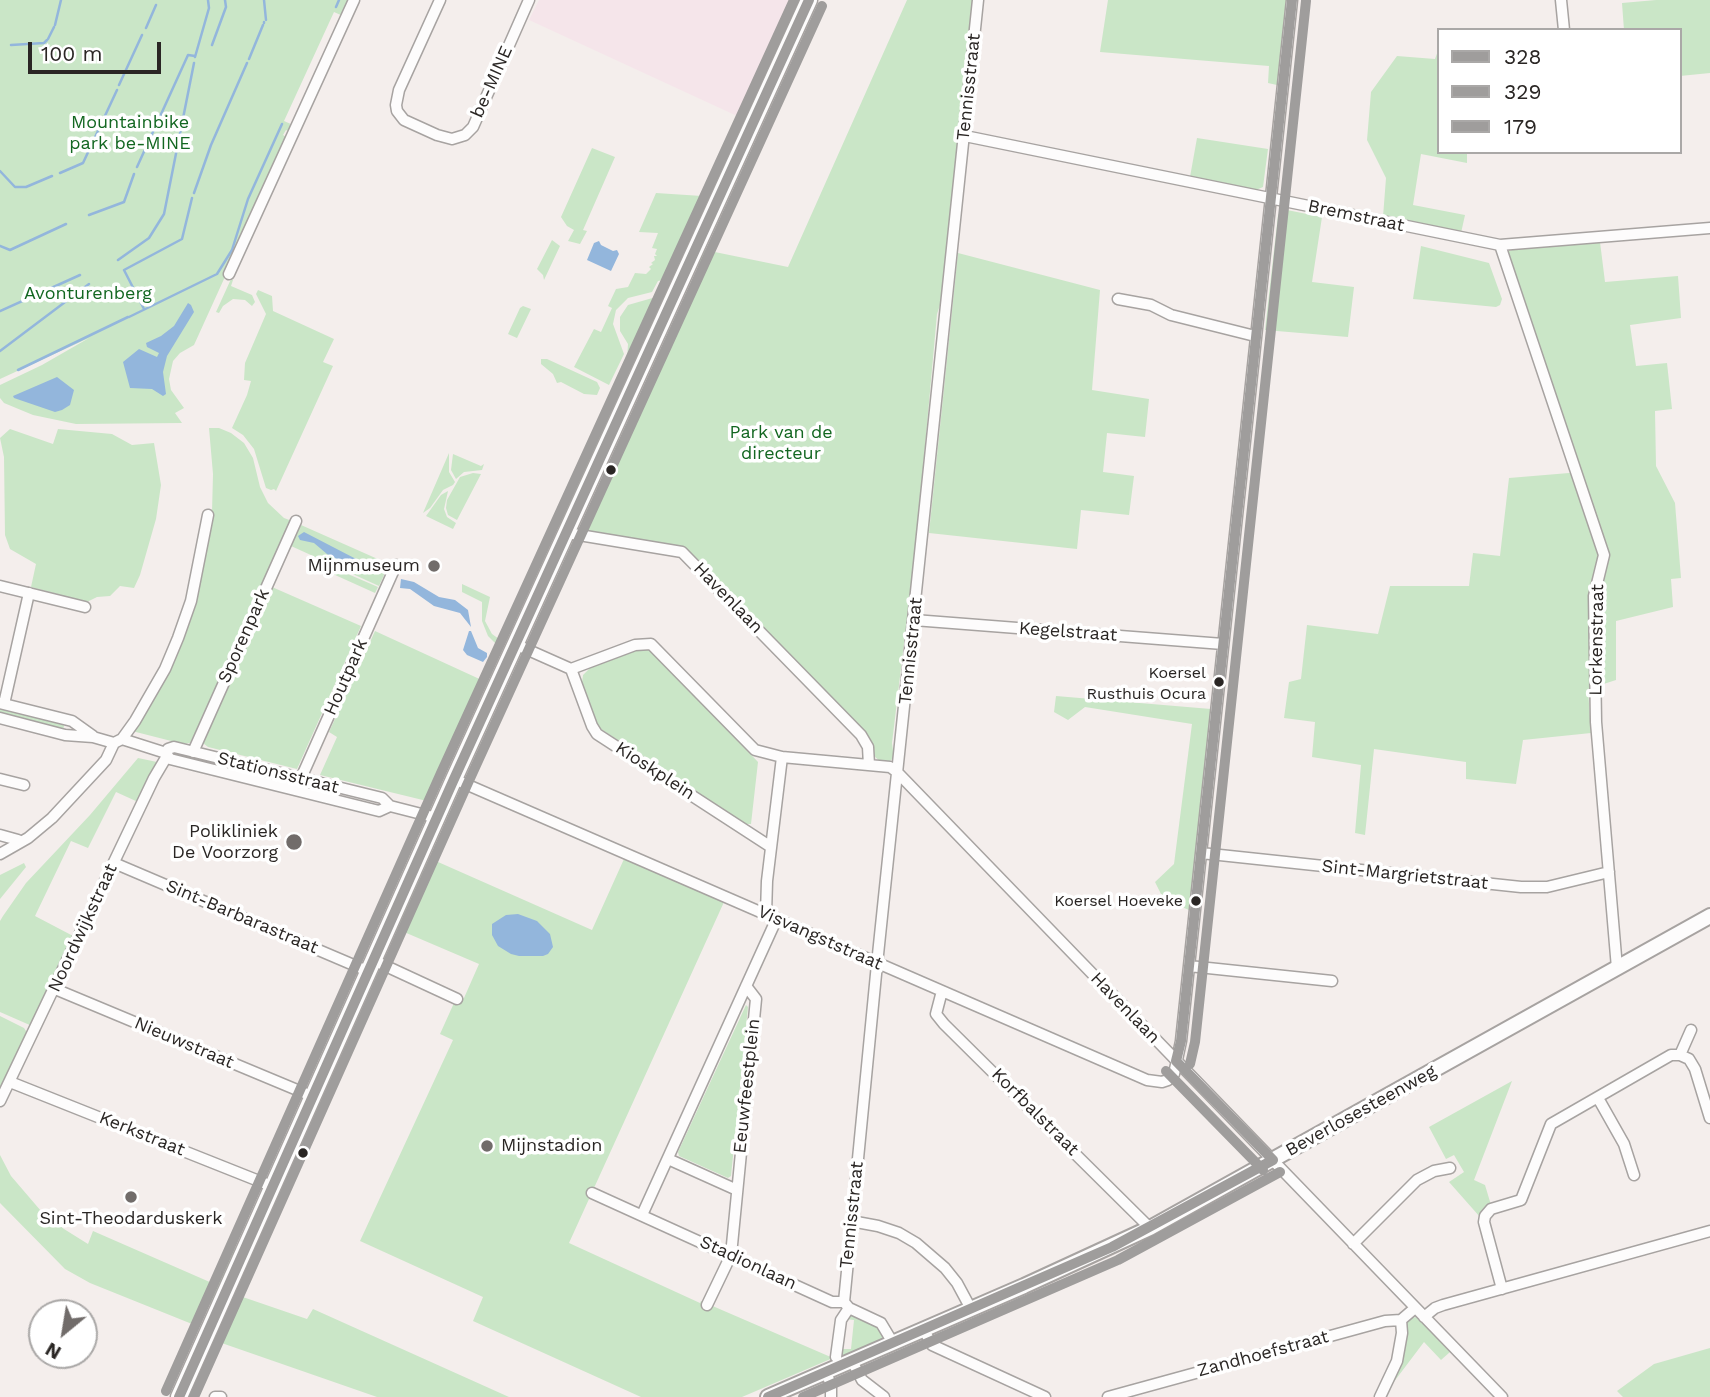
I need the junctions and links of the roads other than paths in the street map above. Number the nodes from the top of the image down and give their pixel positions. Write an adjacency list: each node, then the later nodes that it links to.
1 (354, 0): 13 (street)
2 (440, 0): 3 (street, be-MINE)
3 (529, 0)
4 (809, 0): 18 (main road)
5 (978, 0): 9 (street, Tennisstraat)
6 (1292, 0): 10 (street)
7 (1561, 0): 8 (street)
8 (1564, 28)
9 (965, 136): 10 (street, Bremstraat); 23 (street, Tennisstraat)
10 (1270, 198): 12 (street, Bremstraat); 15 (street)
11 (1710, 228): 12 (street, Bremstraat)
12 (1500, 245): 49 (street, Lorkenstraat)
13 (229, 274)
14 (1118, 299): 15 (street)
15 (1255, 336): 24 (street)
16 (208, 515): 30 (street)
17 (296, 520): 31 (street, Sporenpark)
18 (567, 533): 25 (main road); 34 (street, Havenlaan)
19 (396, 565): 37 (street, Houtpark)
20 (0, 586): 21 (street)
21 (29, 593): 22 (street); 27 (street)
22 (85, 607)
23 (914, 621): 24 (street, Kegelstraat); 35 (street, Tennisstraat)
24 (1223, 644): 47 (street)
25 (517, 645): 26 (street); 38 (main road)
26 (571, 669): 33 (street); 45 (street, Kioskplein)
27 (2, 703): 29 (street, Stationsstraat)
28 (0, 719): 29 (street, Stationsstraat)
29 (93, 737): 30 (street, Stationsstraat)
30 (118, 741): 32 (street, Stationsstraat); 46 (street)
31 (193, 752): 32 (street, Stationsstraat); 37 (street, Stationsstraat)
32 (166, 755): 40 (street, Stationsstraat); 48 (street, Noordwijkstraat)
33 (776, 756): 34 (street); 45 (street)
34 (869, 765): 35 (street)
35 (897, 772): 53 (street, Tennisstraat); 64 (street, Havenlaan)
36 (0, 779): 39 (street)
37 (300, 779): 40 (street, Houtpark); 41 (street, Stationsstraat)
38 (454, 779): 42 (main road); 50 (street, Visvangststraat)
39 (23, 785)
40 (295, 790): 41 (street, Stationsstraat)
41 (390, 806): 42 (street, Stationsstraat)
42 (437, 818): 55 (main road)
43 (0, 835): 44 (street)
44 (18, 840)
45 (771, 847): 50 (street)
46 (0, 853)
47 (1201, 853): 49 (street, Sint-Margrietstraat); 54 (street)
48 (114, 863): 55 (street, Sint-Barbarastraat); 59 (street, Noordwijkstraat)
49 (1609, 872): 56 (street, Lorkenstraat)
50 (766, 914): 52 (street, Visvangststraat)
51 (1710, 916): 56 (street, Beverlosesteenweg)
52 (777, 918): 53 (street, Visvangststraat); 58 (street, Eeuwfeestplein)
53 (877, 964): 60 (street, Visvangststraat); 78 (street, Tennisstraat)
54 (1189, 965): 57 (street); 64 (street)
55 (372, 966): 61 (street, Sint-Barbarastraat); 66 (main road)
56 (1617, 968): 71 (street, Beverlosesteenweg)
57 (1332, 981)
58 (746, 986): 70 (street, Eeuwfeestplein); 75 (street, Eeuwfeestplein)
59 (55, 989): 65 (street, Noordwijkstraat); 66 (street, Nieuwstraat)
60 (942, 990): 64 (street, Visvangststraat); 79 (street, Korfbalstraat)
61 (457, 999)
62 (1691, 1030): 63 (street)
63 (1680, 1055): 67 (street); 69 (street)
64 (1176, 1061): 71 (street, Havenlaan)
65 (10, 1082): 68 (street, Noordwijkstraat); 74 (street, Kerkstraat)
66 (314, 1097): 74 (main road)
67 (1598, 1098): 73 (street); 83 (street)
68 (0, 1101)
69 (1710, 1118)
70 (668, 1159): 75 (street); 77 (street, Eeuwfeestplein)
71 (1273, 1160): 79 (street, Beverlosesteenweg); 81 (street, Havenlaan)
72 (1450, 1168): 81 (street)
73 (1634, 1175)
74 (274, 1187): 95 (main road)
75 (737, 1190): 82 (street, Eeuwfeestplein)
76 (592, 1193): 77 (street, Stadionlaan)
77 (642, 1215): 82 (street, Stadionlaan)
78 (851, 1221): 85 (street, Tennisstraat); 87 (street)
79 (1150, 1228): 87 (street, Beverlosesteenweg)
80 (1710, 1231): 83 (street)
81 (1353, 1244): 86 (street, Havenlaan)
82 (730, 1255): 84 (street, Eeuwfeestplein); 85 (street, Stadionlaan)
83 (1502, 1289): 88 (street)
84 (707, 1305)
85 (846, 1305): 91 (street, Stadionlaan); 92 (street, Tennisstraat)
86 (1415, 1308): 88 (street, Havenlaan); 89 (street)
87 (971, 1309): 90 (street, Beverlosesteenweg)
88 (1424, 1317): 104 (street, Havenlaan)
89 (1401, 1320): 102 (street, Zandhoefstraat); 103 (street)
90 (924, 1329): 91 (street, Beverlosesteenweg); 101 (street)
91 (893, 1343): 93 (street, Beverlosesteenweg)
92 (836, 1357)
93 (852, 1361): 94 (street, Beverlosesteenweg); 100 (street)
94 (826, 1372): 98 (street, Beverlosesteenweg); 99 (street)
95 (179, 1397)
96 (215, 1397): 97 (street)
97 (221, 1397)
98 (768, 1397)
99 (831, 1397)
100 (884, 1397)
101 (1045, 1397)
102 (1108, 1397)
103 (1380, 1397)
104 (1502, 1397)

